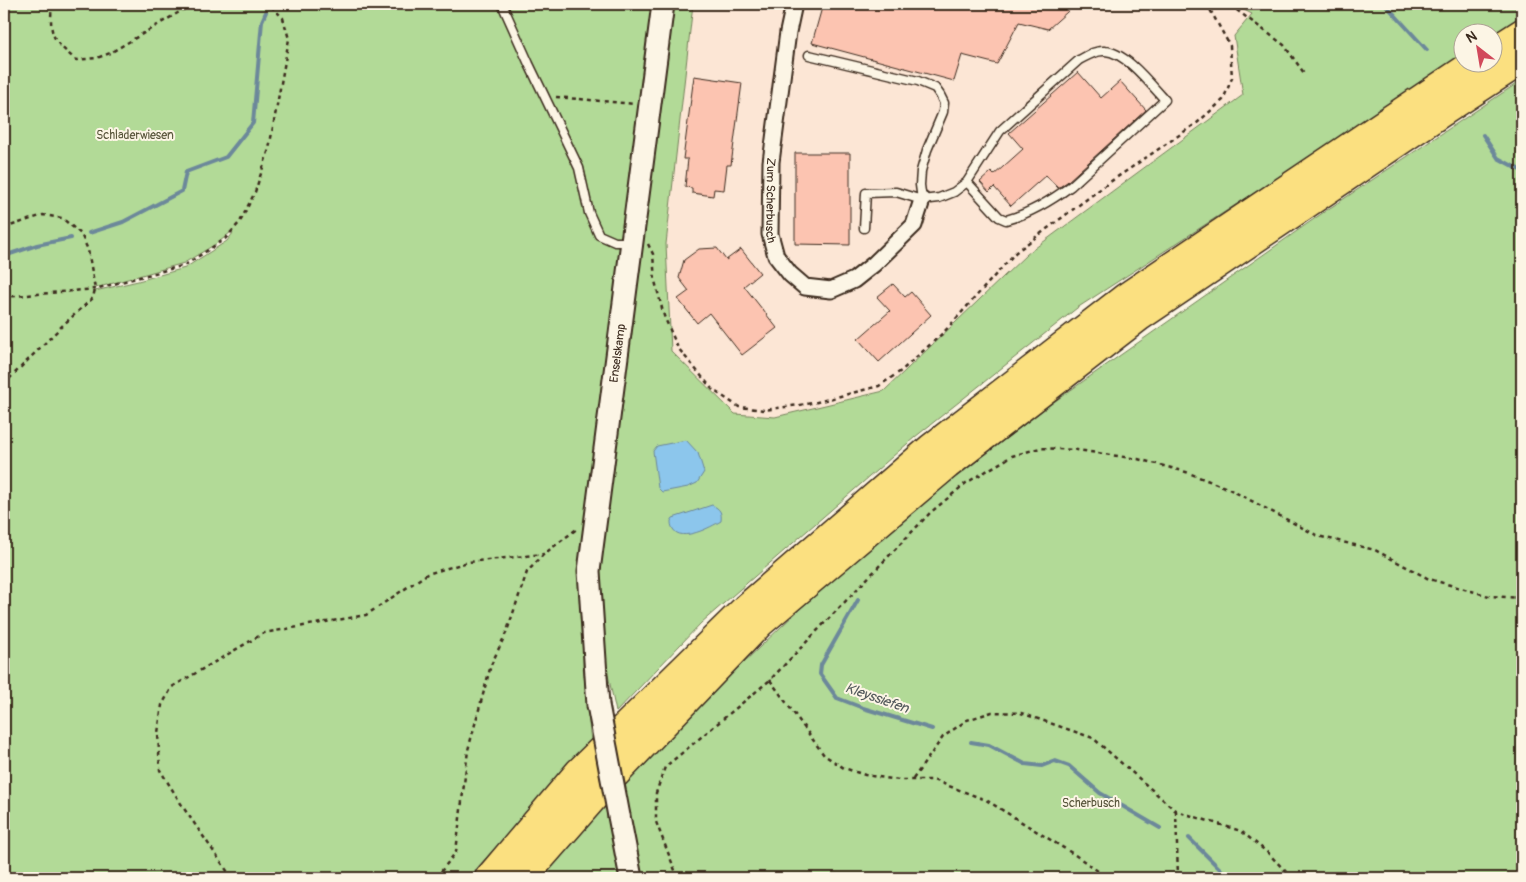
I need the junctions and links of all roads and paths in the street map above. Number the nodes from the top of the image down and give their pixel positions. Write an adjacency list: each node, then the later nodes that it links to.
1 (52, 4): 2 (path)
2 (193, 4)
3 (269, 4): 22 (path)
4 (502, 4): 15 (lane)
5 (663, 4): 16 (main road, Enselskamp)
6 (794, 4): 18 (street, Zum Scherbusch)
7 (1208, 4): 21 (path)
8 (1222, 4): 14 (path)
9 (1522, 33): 10 (highway)
10 (1504, 45)
11 (808, 55): 18 (lane)
12 (1522, 60): 35 (highway)
13 (1461, 72): 34 (highway)
14 (1304, 73)
15 (544, 96): 16 (path); 21 (lane)
16 (649, 105): 21 (main road, Enselskamp)
17 (967, 182): 17 (lane); 18 (lane)
18 (922, 200): 20 (lane)
19 (4, 228): 22 (path)
20 (864, 228)
21 (630, 242): 25 (main road, Enselskamp)
22 (95, 289): 23 (path); 24 (path)
23 (4, 297)
24 (4, 395)
25 (594, 525): 26 (path); 36 (main road, Enselskamp, bridge)
26 (544, 554): 32 (path); 33 (path)
27 (1522, 598): 28 (path)
28 (770, 680): 29 (path); 31 (path)
29 (912, 779): 30 (path); 39 (path)
30 (1176, 811): 40 (path); 41 (path)
31 (676, 874): 37 (path); 38 (path)
32 (232, 878)
33 (436, 878)
34 (489, 878)
35 (523, 878)
36 (631, 878)
37 (661, 878)
38 (678, 878)
39 (1108, 878)
40 (1178, 878)
41 (1292, 878)

